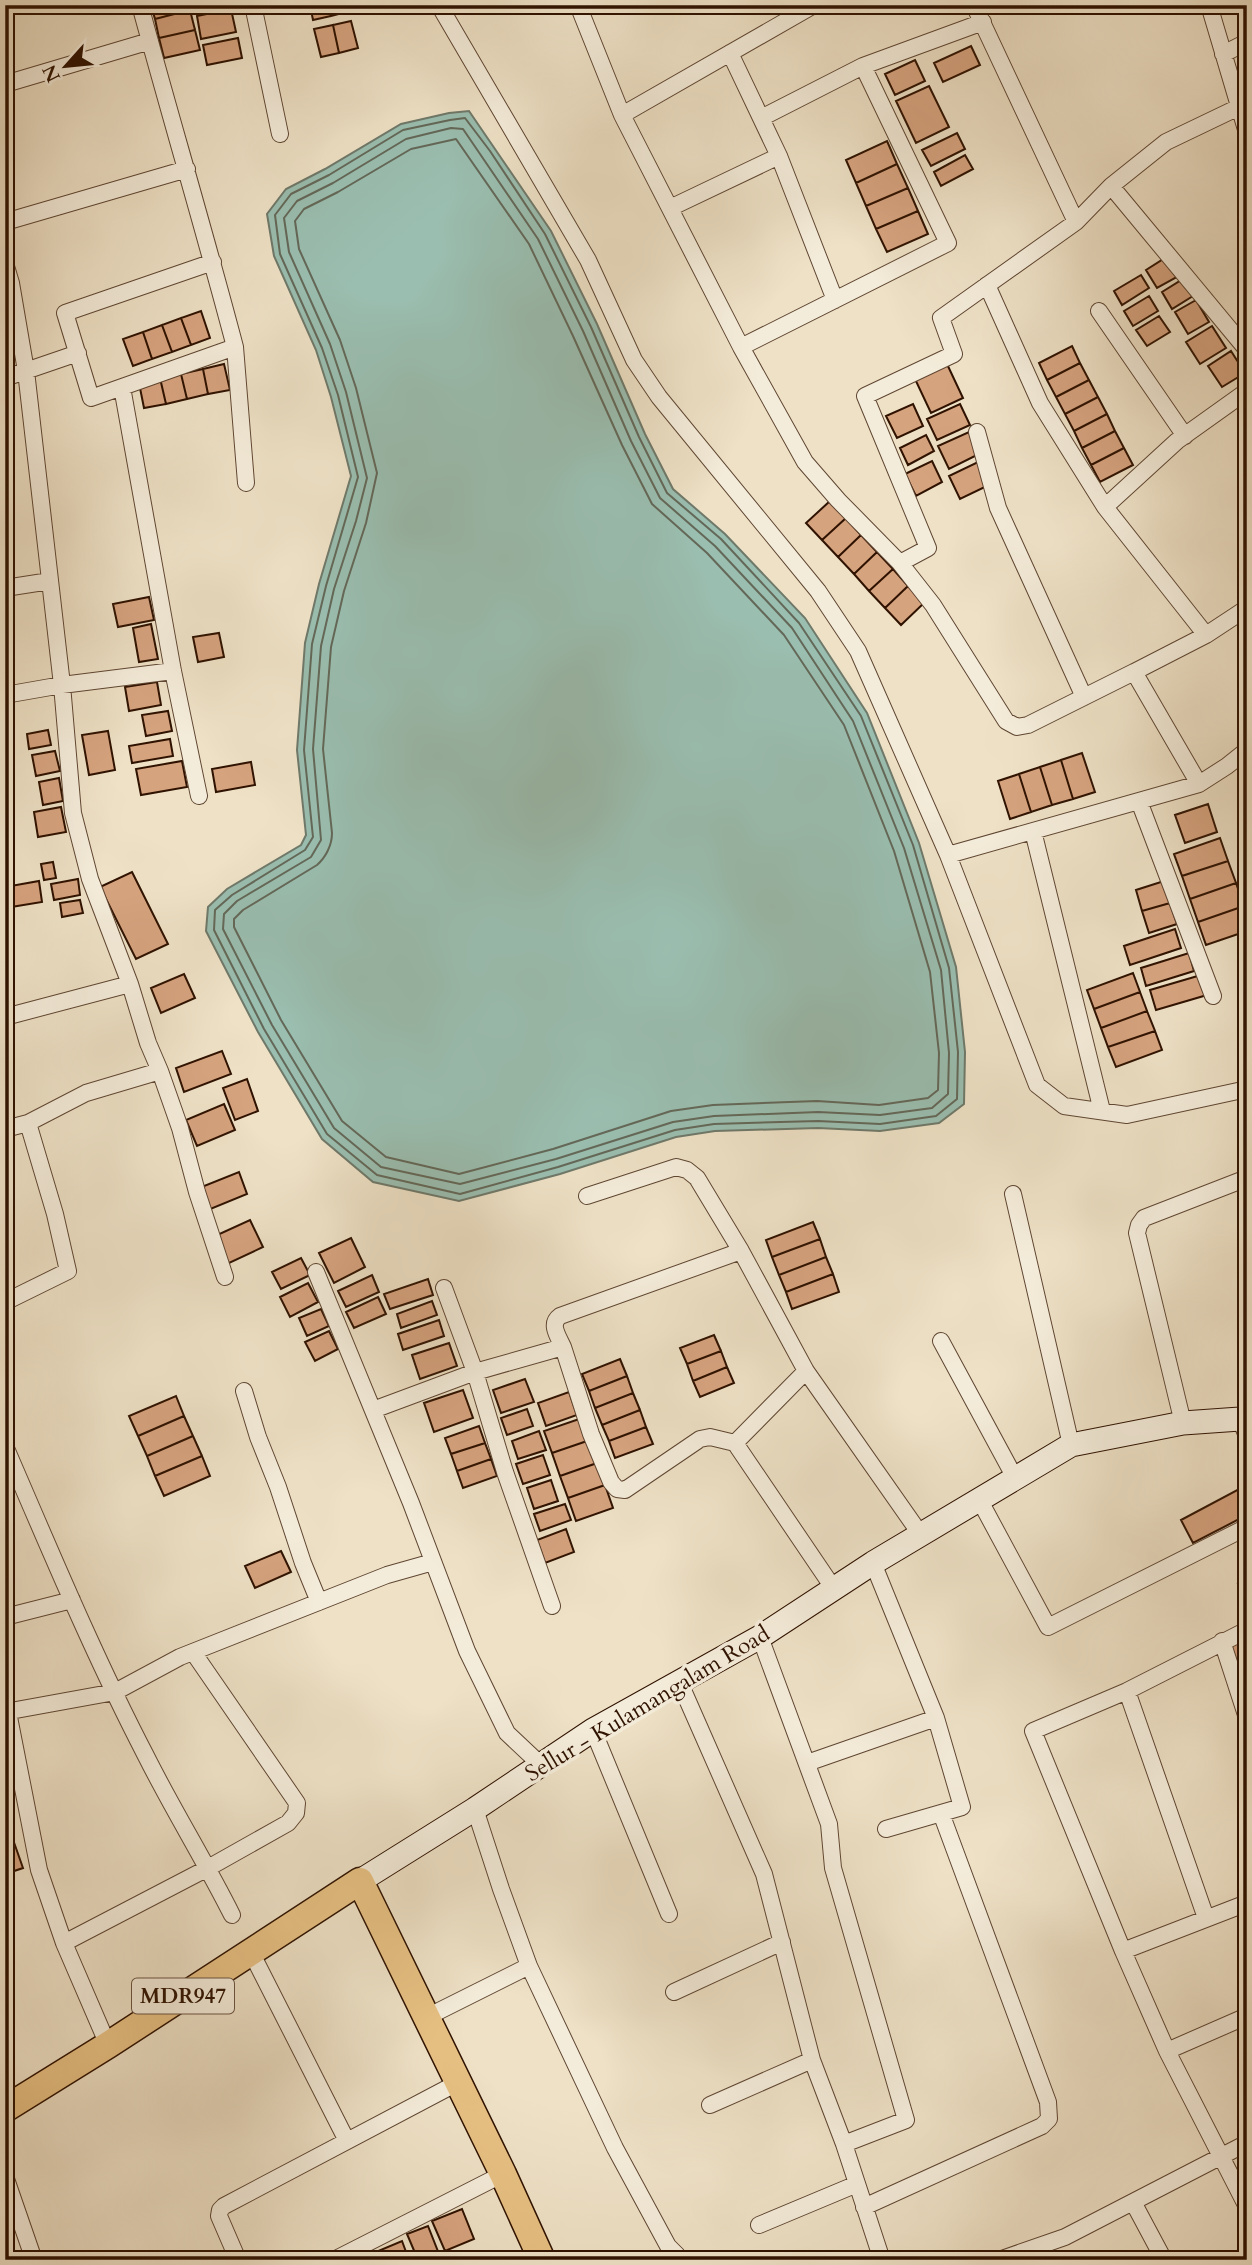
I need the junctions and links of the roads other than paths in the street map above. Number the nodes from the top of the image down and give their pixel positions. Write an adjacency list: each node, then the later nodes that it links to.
1 (140, 5): 9 (street)
2 (253, 5): 19 (street)
3 (439, 5): 58 (street)
4 (578, 5): 16 (street)
5 (814, 5): 11 (street)
6 (974, 5): 8 (street)
7 (1209, 5): 12 (street)
8 (982, 22): 13 (street); 25 (street)
9 (150, 41): 14 (street); 21 (street)
10 (1247, 41): 12 (street)
11 (730, 54): 16 (street); 17 (street)
12 (1223, 54): 15 (street)
13 (863, 66): 17 (street); 29 (street)
14 (5, 84)
15 (1239, 107): 18 (street); 22 (street)
16 (622, 115): 23 (street)
17 (761, 118): 20 (street)
18 (1247, 133)
19 (281, 134)
20 (779, 156): 23 (street); 29 (street)
21 (187, 169): 24 (street); 26 (street)
22 (1111, 186): 25 (street); 33 (street)
23 (670, 208): 32 (street)
24 (5, 222)
25 (1076, 222): 28 (street)
26 (213, 262): 31 (street); 34 (street)
27 (5, 263): 35 (street)
28 (987, 285): 42 (street); 43 (street)
29 (835, 300): 32 (street)
30 (1099, 311): 40 (street)
31 (235, 347): 37 (street); 41 (street)
32 (741, 347): 43 (street)
33 (1247, 350)
34 (78, 353): 35 (street); 37 (street)
35 (26, 371): 36 (street); 44 (street)
36 (5, 378)
37 (122, 387): 48 (street)
38 (1247, 390): 40 (street)
39 (977, 432): 52 (street)
40 (1185, 436): 42 (street)
41 (246, 483)
42 (1105, 507): 47 (street)
43 (900, 562): 52 (street)
44 (50, 581): 45 (street); 50 (street)
45 (5, 588)
46 (1247, 608): 47 (street)
47 (1206, 635): 49 (street)
48 (173, 671): 50 (street); 55 (street)
49 (1134, 672): 52 (street); 54 (street)
50 (62, 685): 51 (street); 59 (street)
51 (5, 695)
52 (1084, 697)
53 (1247, 750): 54 (street)
54 (1199, 784): 56 (street)
55 (199, 796)
56 (1139, 801): 57 (street); 60 (street)
57 (1032, 831): 58 (street); 64 (street)
58 (948, 855): 64 (street)
59 (130, 984): 61 (street); 62 (street)
60 (1213, 996)
61 (5, 1017)
62 (160, 1070): 65 (street); 72 (street)
63 (1247, 1088): 64 (street)
64 (1102, 1111)
65 (28, 1123): 66 (street); 74 (street)
66 (5, 1129)
67 (1247, 1178): 81 (street)
68 (1013, 1194): 84 (street)
69 (587, 1196): 70 (street)
70 (741, 1251): 76 (street); 77 (street)
71 (316, 1272): 80 (street)
72 (225, 1278)
73 (444, 1288): 78 (street)
74 (5, 1302)
75 (942, 1341): 86 (street)
76 (563, 1347): 78 (street); 83 (street)
77 (806, 1371): 83 (street); 89 (street)
78 (475, 1372): 80 (street); 95 (street)
79 (244, 1391): 94 (street)
80 (373, 1410): 90 (street)
81 (1183, 1423): 82 (main road, Sellur - Kulamangalam Road / MDR947); 84 (main road, Sellur - Kulamangalam Road / MDR947)
82 (1244, 1424)
83 (731, 1441): 92 (street)
84 (1070, 1444): 86 (main road, Sellur - Kulamangalam Road / MDR947)
85 (5, 1446): 93 (street)
86 (1015, 1478): 87 (main road, Sellur - Kulamangalam Road / MDR947)
87 (979, 1499): 88 (street); 89 (main road, Sellur - Kulamangalam Road / MDR947)
88 (1247, 1527)
89 (920, 1535): 91 (main road, Sellur - Kulamangalam Road / MDR947)
90 (433, 1562): 94 (street); 109 (street)
91 (873, 1563): 92 (main road, Sellur - Kulamangalam Road / MDR947); 105 (street)
92 (834, 1589): 98 (main road, Sellur - Kulamangalam Road / MDR947)
93 (72, 1600): 96 (street); 102 (street)
94 (319, 1602): 100 (street)
95 (552, 1606)
96 (5, 1617)
97 (1247, 1630): 99 (street)
98 (760, 1637): 101 (main road, Sellur - Kulamangalam Road / MDR947); 108 (street)
99 (1222, 1641): 103 (street); 106 (street)
100 (193, 1652): 102 (street); 113 (street)
101 (679, 1681): 107 (main road, Sellur - Kulamangalam Road / MDR947); 119 (street)
102 (115, 1692): 104 (street); 113 (street)
103 (1127, 1692): 118 (street); 121 (street)
104 (6, 1712): 120 (street)
105 (936, 1718): 108 (street); 111 (street)
106 (1247, 1718)
107 (593, 1730): 109 (main road, Sellur - Kulamangalam Road / MDR947); 116 (street)
108 (807, 1763): 135 (street)
109 (541, 1765): 110 (main road, Sellur - Kulamangalam Road / MDR947)
110 (475, 1809): 114 (main road, Sellur - Kulamangalam Road / MDR947); 123 (street)
111 (941, 1813): 112 (street); 141 (street)
112 (886, 1829)
113 (208, 1868): 117 (street); 120 (street)
114 (360, 1881): 122 (main road, Sellur - Kulamangalam Road / MDR947); 126 (main road)
115 (1247, 1903): 118 (street)
116 (669, 1914)
117 (232, 1915)
118 (1206, 1918): 121 (street)
119 (782, 1942): 124 (street); 129 (street)
120 (64, 1943): 127 (street)
121 (1122, 1951): 128 (street)
122 (251, 1952): 127 (main road, Sellur - Kulamangalam Road / MDR947); 133 (street)
123 (529, 1966): 126 (street); 145 (street)
124 (674, 1992)
125 (1247, 2016): 128 (street)
126 (426, 2017): 130 (main road)
127 (105, 2036): 132 (main road, Sellur - Kulamangalam Road / MDR947)
128 (1167, 2051): 136 (street)
129 (813, 2060): 131 (street); 135 (street)
130 (459, 2082): 133 (street); 137 (main road)
131 (710, 2105)
132 (5, 2109)
133 (346, 2141): 147 (street)
134 (1247, 2143): 136 (street)
135 (844, 2144): 139 (street)
136 (1220, 2157): 140 (street); 142 (street)
137 (503, 2174): 148 (street); 149 (main road)
138 (5, 2176): 146 (street)
139 (857, 2184): 141 (street); 143 (street)
140 (1133, 2202): 144 (street); 153 (street)
141 (864, 2207): 150 (street)
142 (1247, 2207)
143 (759, 2225)
144 (1047, 2243): 151 (street); 152 (street)
145 (677, 2255)
146 (34, 2260)
147 (238, 2260)
148 (334, 2260)
149 (542, 2260)
150 (882, 2260)
151 (999, 2260)
152 (1053, 2260)
153 (1164, 2260)

